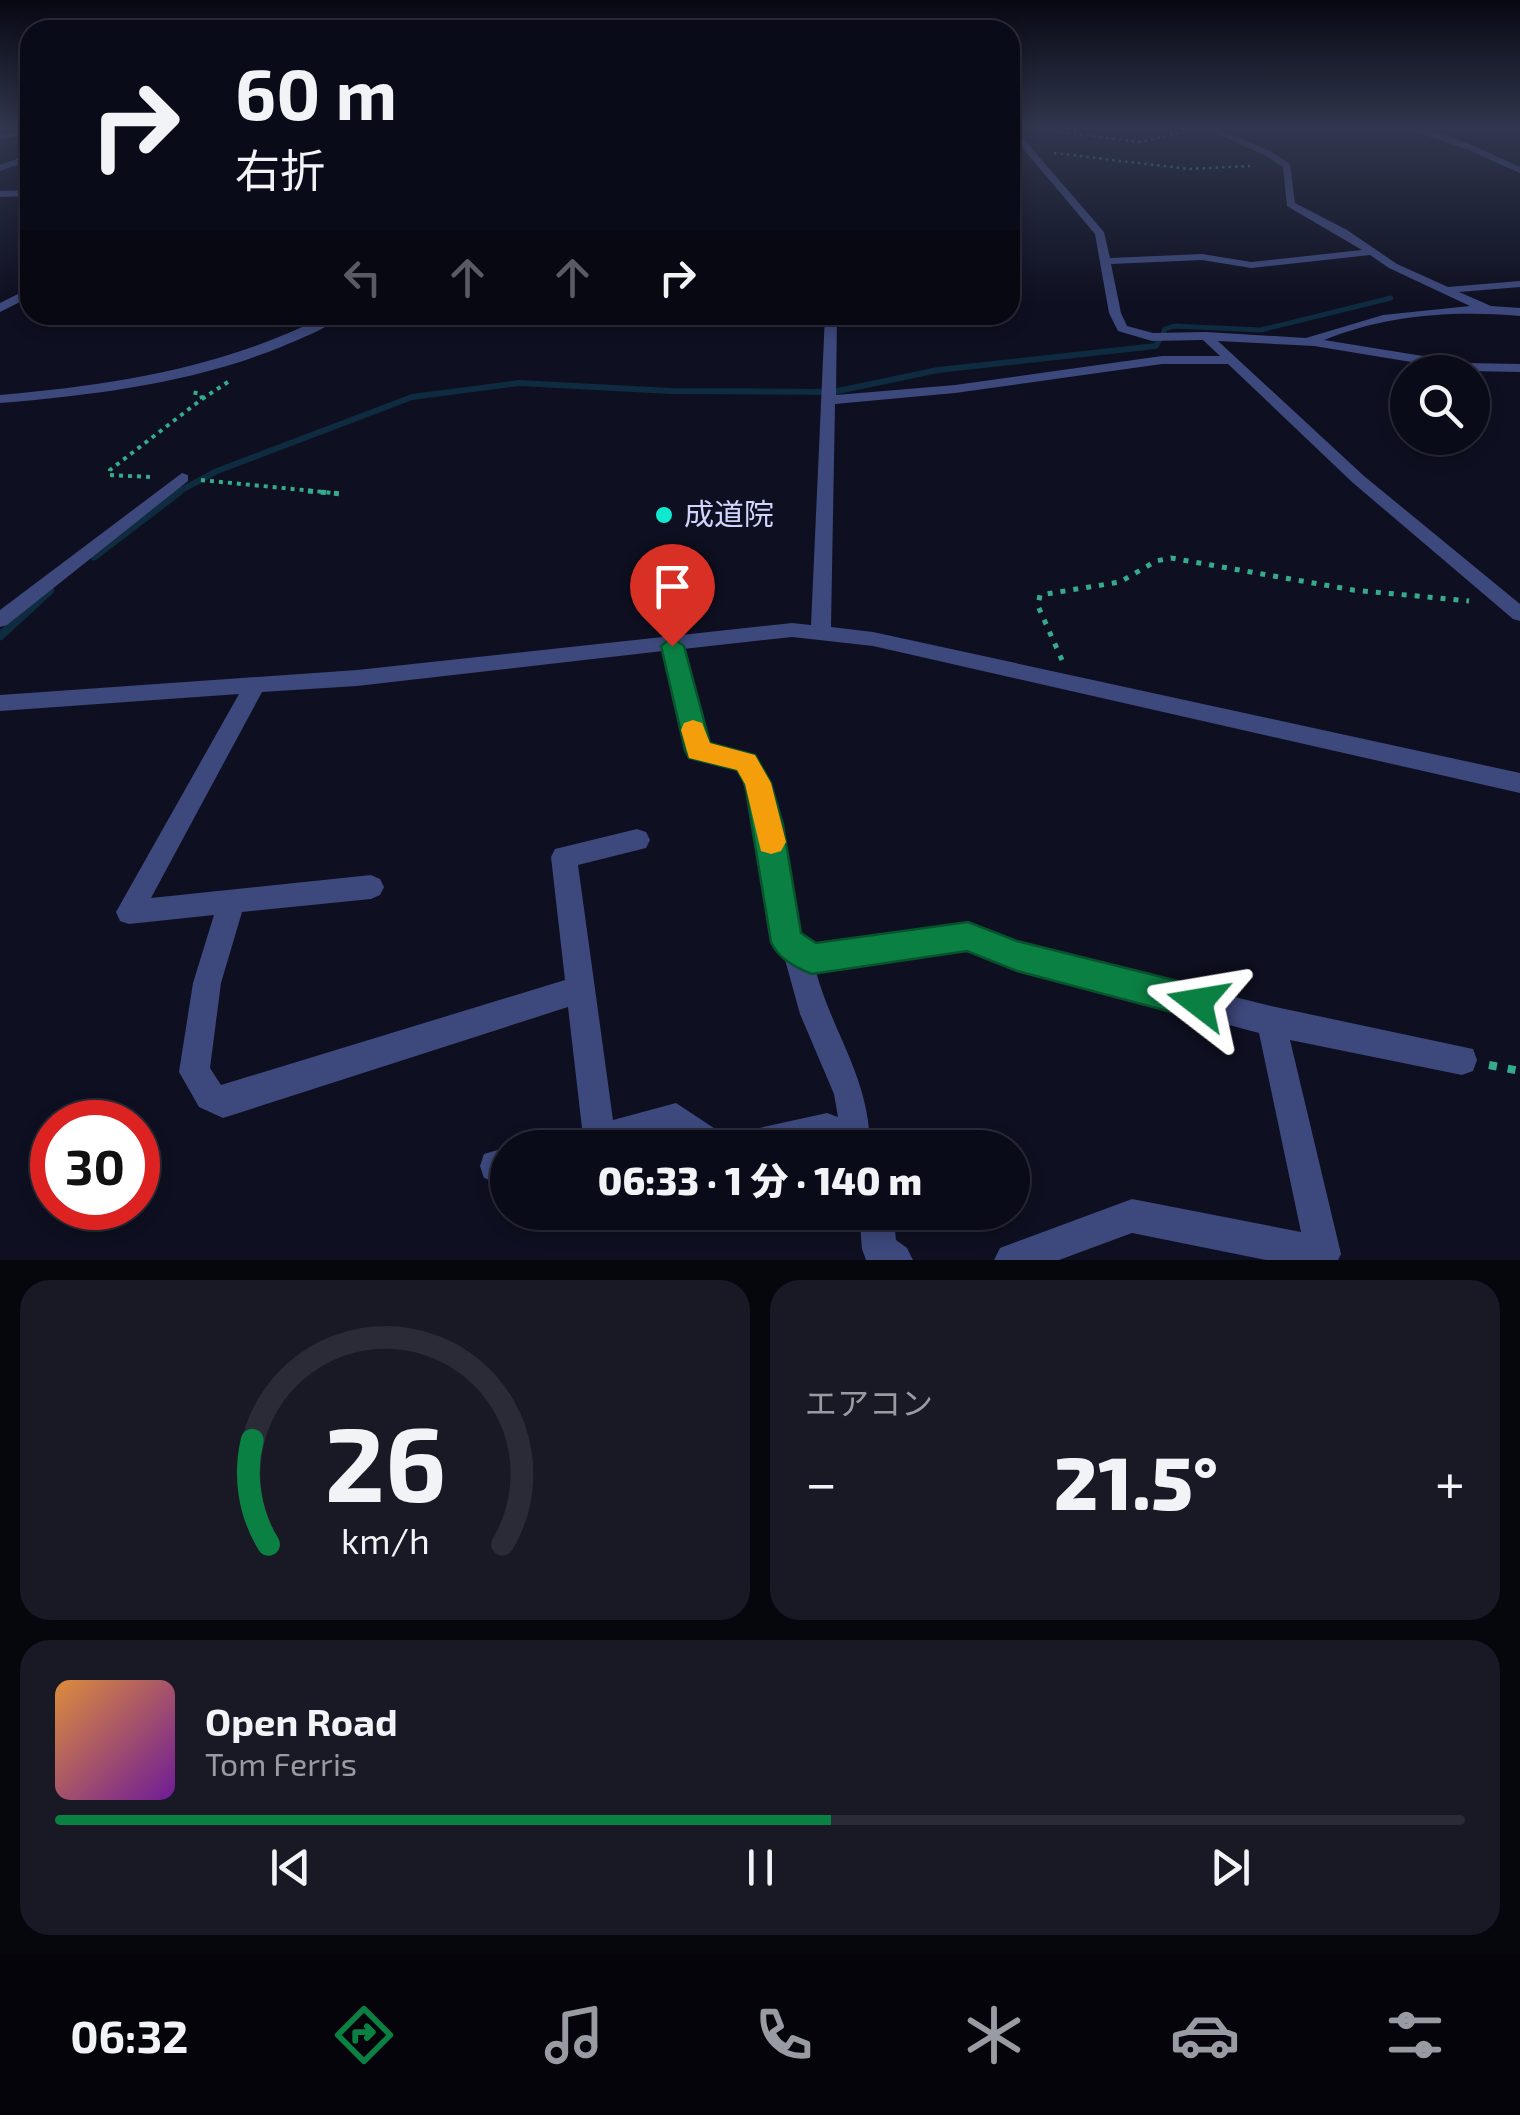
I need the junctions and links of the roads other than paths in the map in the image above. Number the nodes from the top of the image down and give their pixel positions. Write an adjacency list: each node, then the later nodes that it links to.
1 (1060, 188): 4 (street)
2 (1288, 188): 3 (street)
3 (1371, 252): 4 (street); 6 (street)
4 (1107, 261): 11 (street)
5 (1520, 284): 6 (street)
6 (1448, 289): 7 (street)
7 (1487, 309): 8 (street); 12 (street)
8 (1520, 312)
9 (318, 325): 15 (street)
10 (831, 325): 16 (street)
11 (1206, 336): 12 (street); 13 (street)
12 (1307, 342): 14 (street)
13 (1227, 360): 16 (street); 18 (street)
14 (1520, 368)
15 (0, 399)
16 (827, 400): 20 (street)
17 (182, 478): 19 (street)
18 (1515, 602)
19 (0, 620)
20 (821, 632): 21 (street); 24 (street)
21 (672, 646): 22 (street); 28 (street)
22 (254, 685): 23 (street); 27 (street)
23 (0, 703)
24 (1520, 783)
25 (637, 840): 29 (street)
26 (371, 887): 27 (street)
27 (232, 902): 29 (street)
28 (795, 948): 30 (street); 35 (street)
29 (581, 989): 32 (street)
30 (1271, 1020): 31 (street); 38 (street)
31 (1462, 1060)
32 (583, 1130)
33 (633, 1130): 34 (street)
34 (692, 1130)
35 (854, 1130)
36 (877, 1230): 37 (street)
37 (896, 1260)
38 (1012, 1260)

